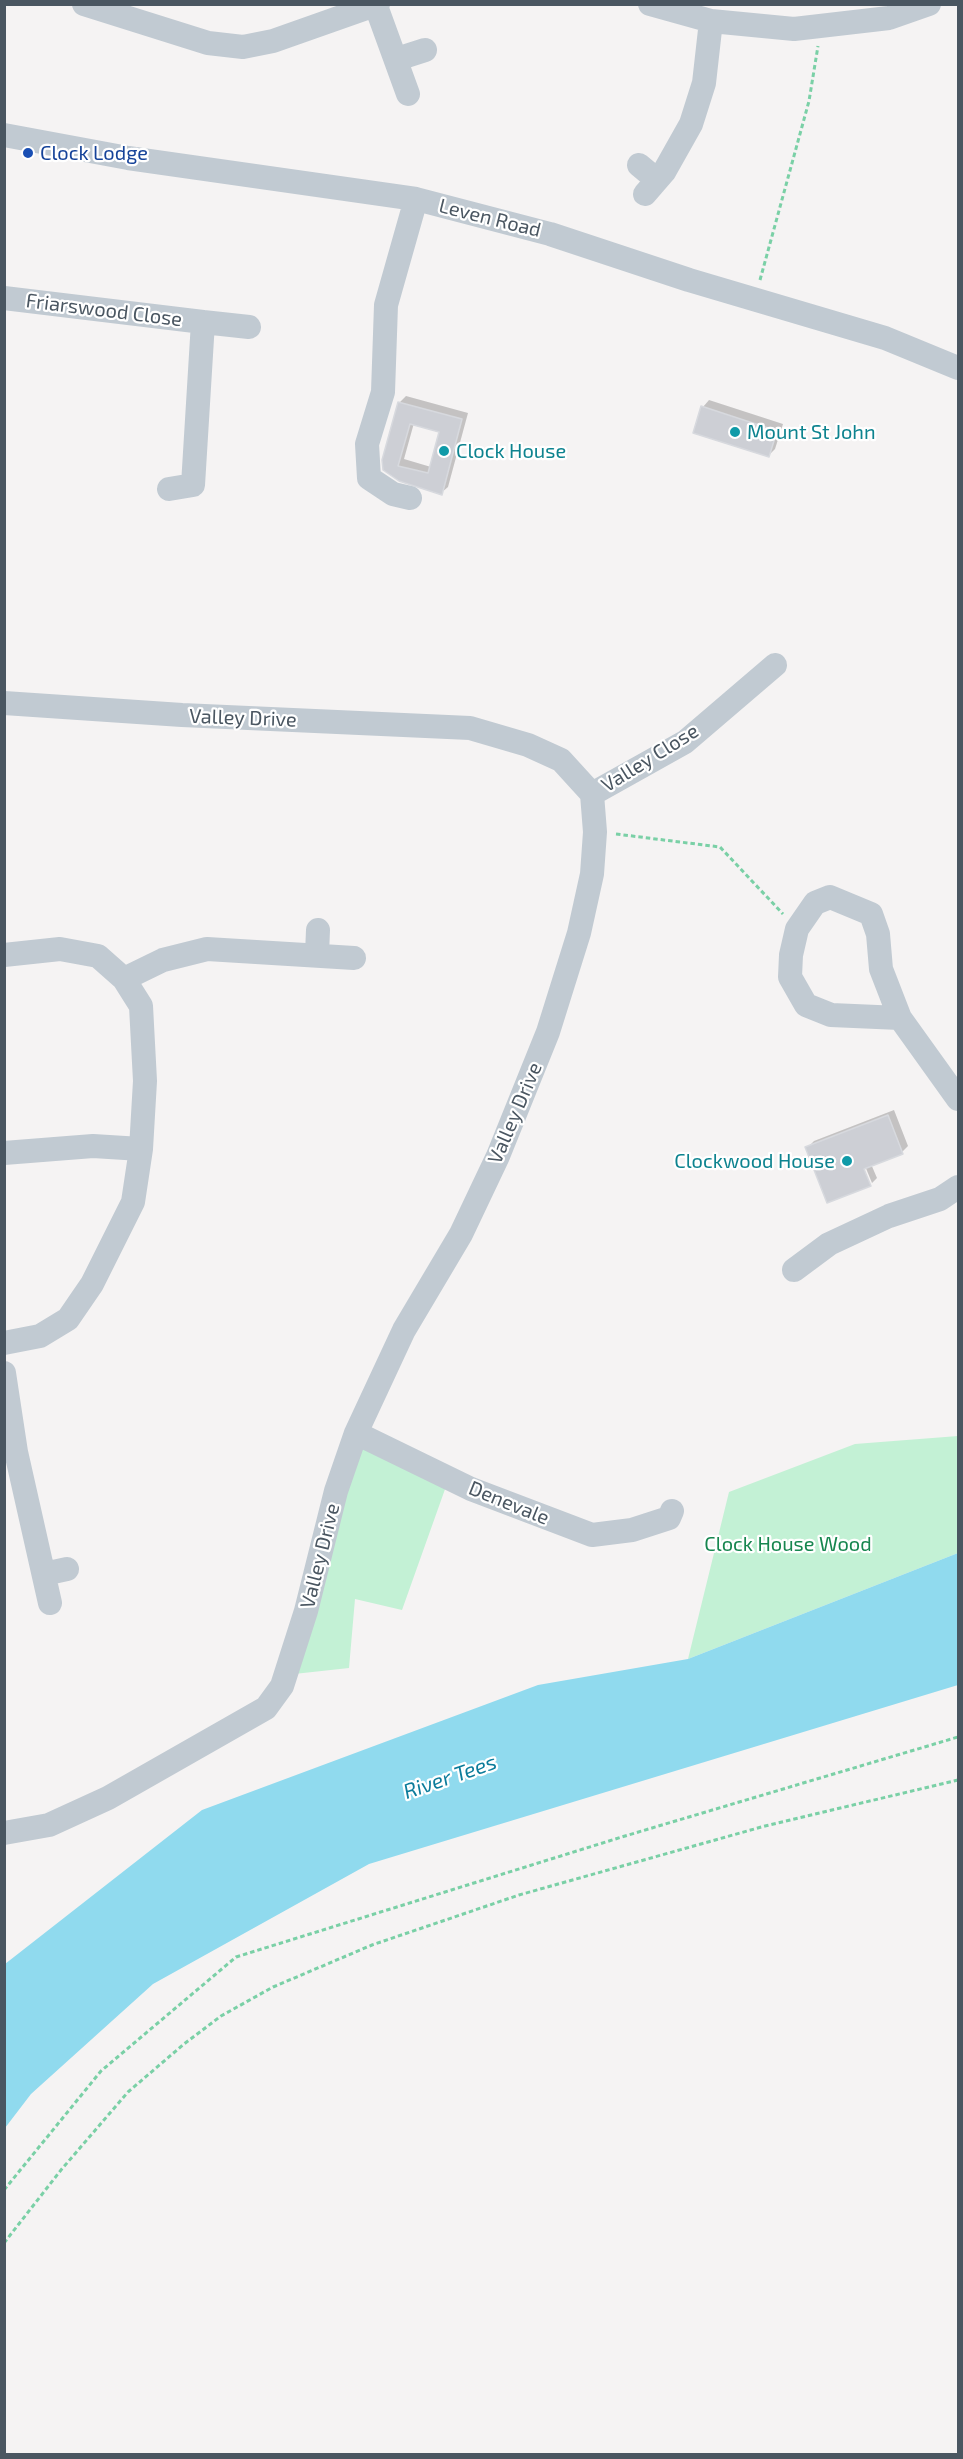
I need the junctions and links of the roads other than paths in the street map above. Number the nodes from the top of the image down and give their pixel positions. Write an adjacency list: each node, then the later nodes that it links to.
1 (650, 4): 5 (street)
2 (929, 4): 5 (street)
3 (86, 5): 4 (street)
4 (377, 5): 7 (street)
5 (711, 21): 10 (street)
6 (425, 50): 7 (street)
7 (397, 59): 8 (street)
8 (408, 94)
9 (4, 135): 11 (street, Leven Road)
10 (647, 180)
11 (416, 199): 15 (street, Leven Road); 17 (street)
12 (4, 298): 13 (street, Friarswood Close)
13 (203, 322): 14 (street, Friarswood Close); 16 (street, Friarswood Close)
14 (249, 327)
15 (958, 368)
16 (169, 489)
17 (410, 498)
18 (763, 666): 20 (street, Valley Close)
19 (4, 703): 20 (street, Valley Drive)
20 (592, 794): 34 (street, Valley Drive)
21 (318, 930): 22 (street)
22 (317, 954): 24 (street); 25 (street)
23 (4, 955): 25 (street)
24 (354, 958)
25 (124, 979): 28 (street)
26 (900, 1018): 26 (street); 27 (street)
27 (958, 1099)
28 (141, 1149): 29 (street); 32 (street)
29 (4, 1153)
30 (958, 1188): 31 (street)
31 (803, 1270)
32 (4, 1343)
33 (4, 1373): 36 (street)
34 (356, 1433): 35 (street, Denevale); 37 (street, Valley Drive)
35 (668, 1510)
36 (50, 1603)
37 (4, 1833)

